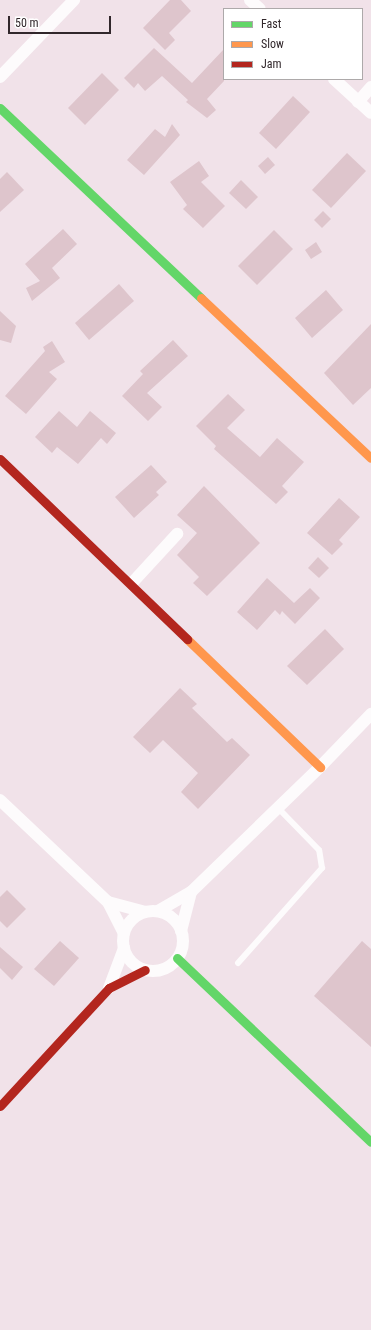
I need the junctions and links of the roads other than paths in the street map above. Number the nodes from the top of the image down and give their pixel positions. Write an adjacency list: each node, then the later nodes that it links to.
1 (74, 0): 4 (street)
2 (250, 0): 3 (street)
3 (259, 8)
4 (0, 78)
5 (335, 80): 7 (street)
6 (371, 86): 7 (street)
7 (358, 102): 9 (street)
8 (0, 108): 10 (street)
9 (371, 113)
10 (371, 458)
11 (0, 459): 13 (street)
12 (177, 534): 13 (street)
13 (132, 583): 15 (street)
14 (371, 714): 15 (street)
15 (320, 767): 17 (street)
16 (0, 800): 19 (street)
17 (278, 808): 18 (street); 26 (lane)
18 (191, 892): 20 (street); 22 (street)
19 (108, 902): 21 (street); 23 (street)
20 (158, 911): 21 (street); 22 (street)
21 (145, 912): 23 (street)
22 (181, 931): 25 (street)
23 (124, 933): 24 (street)
24 (124, 948): 27 (street); 28 (street)
25 (177, 958): 27 (street); 30 (street)
26 (238, 963)
27 (145, 970): 28 (street)
28 (109, 988): 29 (street)
29 (0, 1106)
30 (371, 1142)

